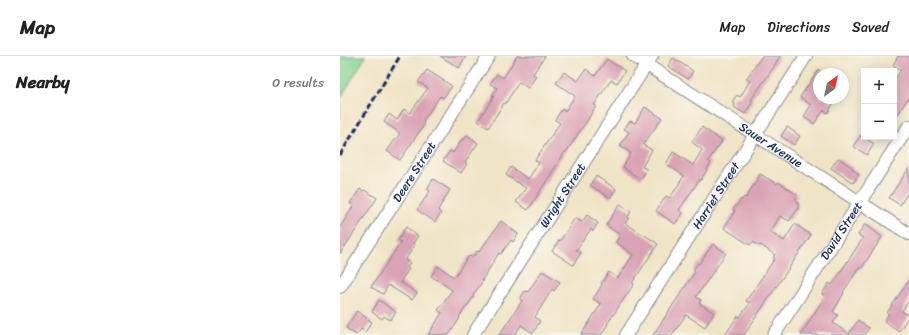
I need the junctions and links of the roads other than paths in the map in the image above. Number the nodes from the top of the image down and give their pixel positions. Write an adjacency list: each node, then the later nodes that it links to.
1 (489, 56): 9 (street, Deere Street)
2 (633, 56): 4 (street, Sauer Avenue)
3 (806, 56): 6 (street, Harriet Street)
4 (649, 60): 6 (street, Sauer Avenue); 10 (street, Wright Street)
5 (909, 126): 7 (street, David Street)
6 (755, 135): 7 (street, Sauer Avenue); 11 (street, Harriet Street)
7 (860, 202): 8 (street, Sauer Avenue); 12 (street, David Street)
8 (909, 234)
9 (340, 287)
10 (473, 335)
11 (626, 335)
12 (774, 335)

